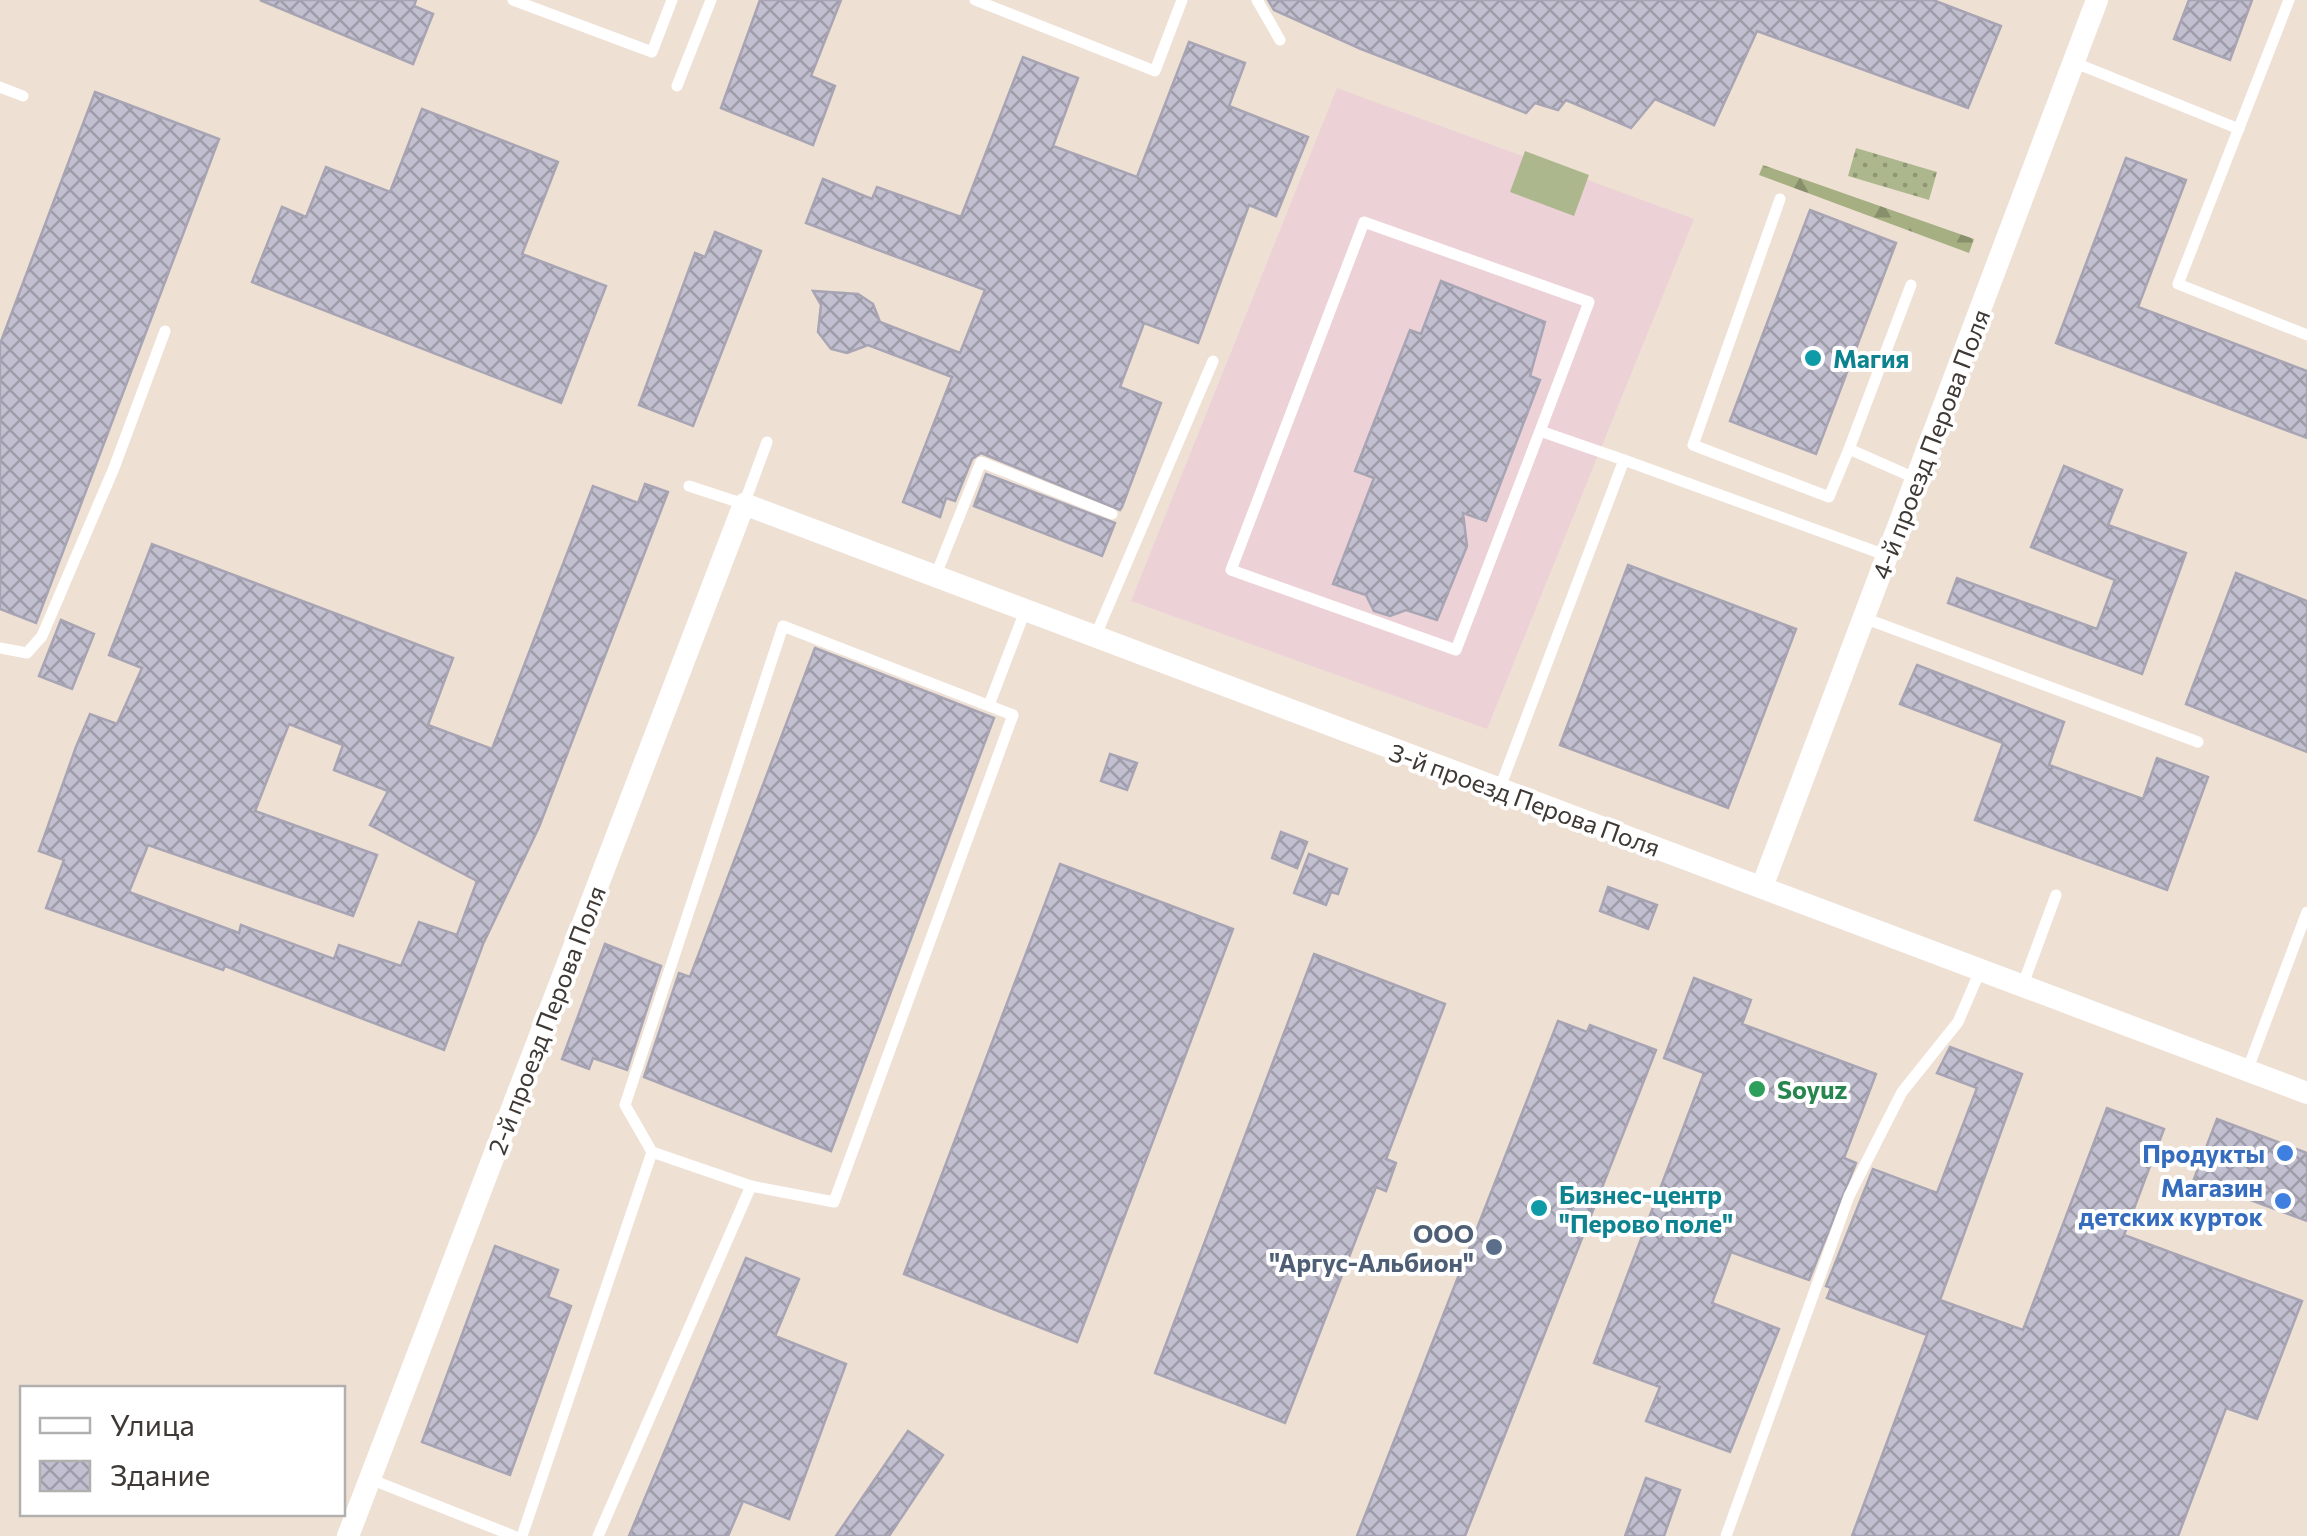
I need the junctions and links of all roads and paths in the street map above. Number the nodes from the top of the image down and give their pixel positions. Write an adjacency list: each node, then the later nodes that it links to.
1 (513, 0): 2 (lane)
2 (672, 0)
3 (711, 0): 11 (lane)
4 (975, 0): 5 (lane)
5 (1182, 0)
6 (1257, 0): 9 (lane)
7 (2097, 0): 10 (street, 4-й проезд Перова Поля)
8 (2289, 0): 14 (lane)
9 (1280, 40)
10 (2073, 62): 14 (lane); 24 (street, 4-й проезд Перова Поля)
11 (677, 86)
12 (0, 87): 13 (lane)
13 (23, 96)
14 (2239, 129): 18 (lane)
15 (1780, 199): 22 (lane)
16 (1910, 285): 22 (lane)
17 (165, 331): 33 (lane)
18 (2307, 334)
19 (1213, 361): 32 (lane)
20 (1540, 431): 20 (lane); 23 (lane)
21 (767, 442): 26 (lane)
22 (1848, 449): 24 (lane)
23 (1624, 460): 28 (lane); 36 (lane)
24 (1917, 478): 28 (street, 4-й проезд Перова Поля)
25 (690, 486): 26 (lane)
26 (744, 504): 29 (street, 3-й проезд Перова Поля); 47 (street, 2-й проезд Перова Поля)
27 (1112, 514): 29 (lane)
28 (1888, 556): 31 (street, 4-й проезд Перова Поля)
29 (935, 577): 30 (street, 3-й проезд Перова Поля)
30 (1025, 611): 32 (street, 3-й проезд Перова Поля); 34 (lane)
31 (1864, 618): 35 (lane); 37 (street, 4-й проезд Перова Поля)
32 (1095, 638): 36 (street, 3-й проезд Перова Поля)
33 (0, 648)
34 (989, 705): 45 (lane); 46 (lane)
35 (2198, 742)
36 (1499, 790): 37 (street, 3-й проезд Перова Поля)
37 (1762, 887): 41 (street, 3-й проезд Перова Поля)
38 (2056, 894): 42 (lane)
39 (2307, 912): 40 (lane)
40 (2301, 947): 43 (lane)
41 (1980, 971): 42 (street, 3-й проезд Перова Поля); 52 (lane)
42 (2022, 987): 43 (street, 3-й проезд Перова Поля)
43 (2247, 1070): 44 (street, 3-й проезд Перова Поля)
44 (2307, 1094)
45 (652, 1152): 46 (lane); 50 (lane)
46 (752, 1186): 51 (lane)
47 (370, 1479): 48 (street, 2-й проезд Перова Поля); 49 (lane)
48 (348, 1536)
49 (514, 1536)
50 (522, 1536)
51 (598, 1536)
52 (1726, 1536)

